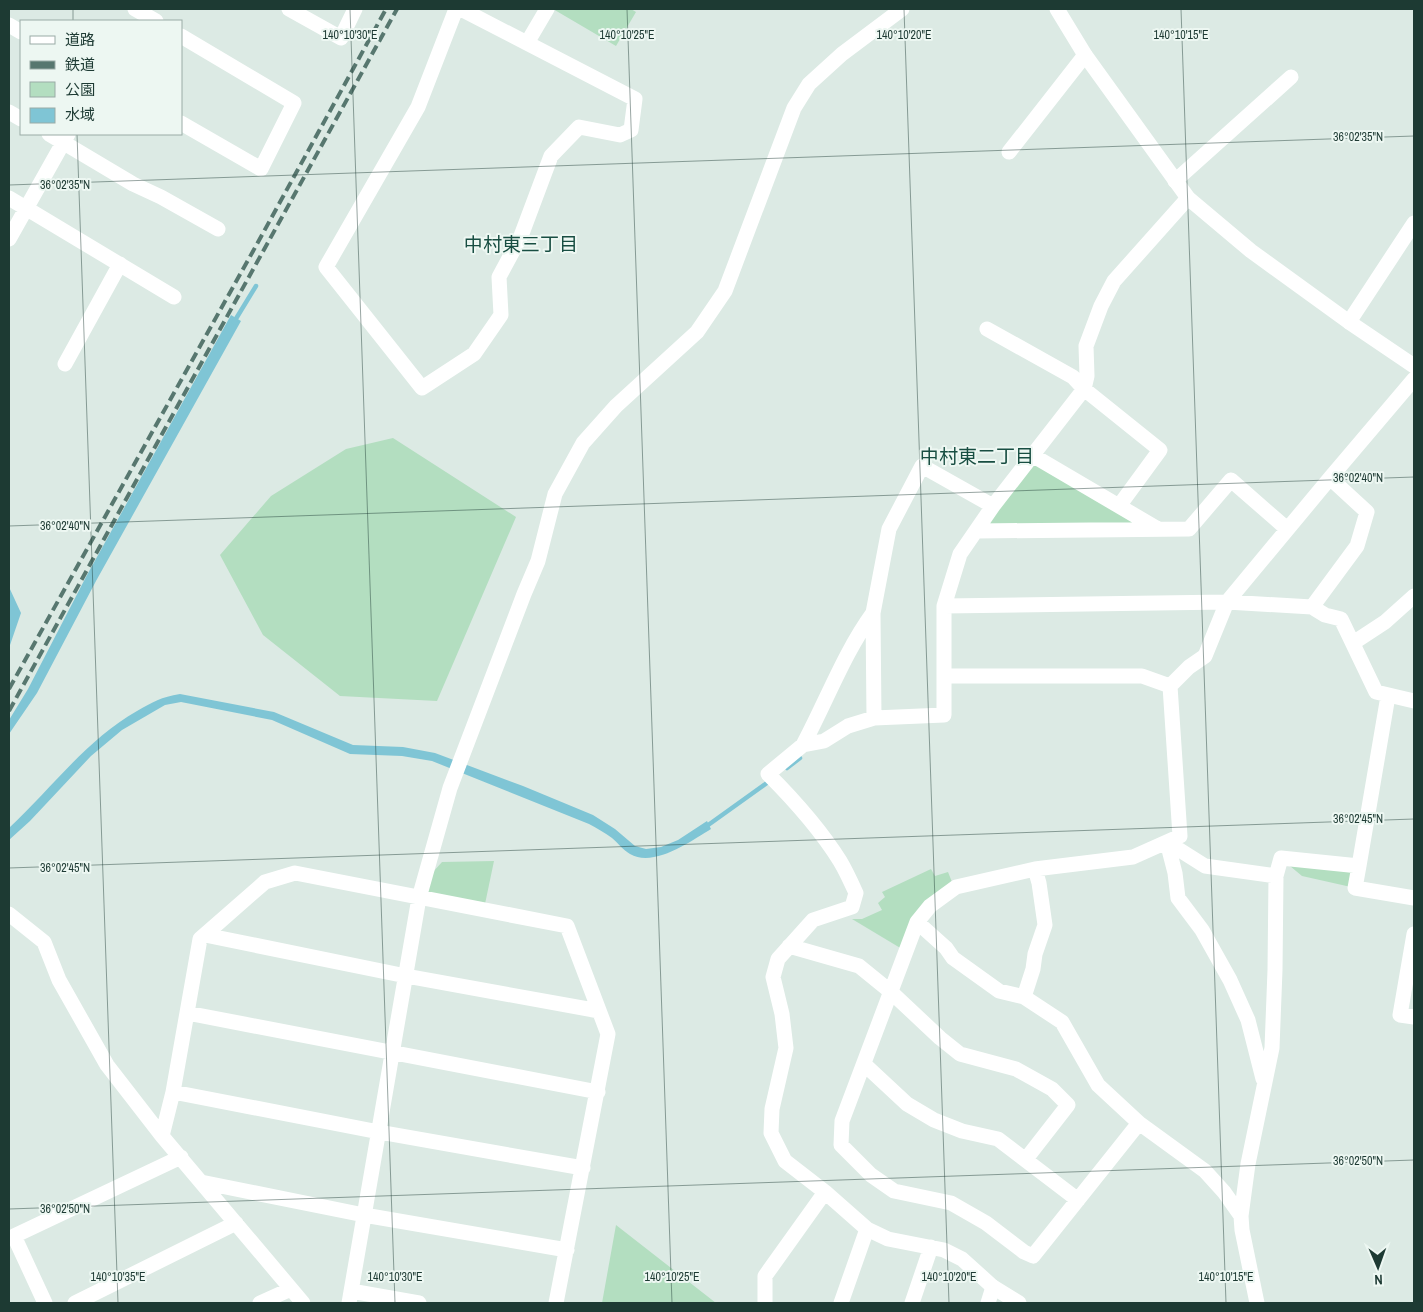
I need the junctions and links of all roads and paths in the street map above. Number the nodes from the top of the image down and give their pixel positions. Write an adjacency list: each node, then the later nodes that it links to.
1 (288, 9): 2 (street)
2 (355, 9)
3 (456, 9): 13 (street)
4 (461, 9): 13 (street)
5 (546, 9): 13 (street)
6 (902, 9): 60 (street)
7 (1058, 9): 14 (street)
8 (137, 13): 9 (street)
9 (154, 20)
10 (9, 24): 11 (street)
11 (20, 31)
12 (182, 37): 18 (street)
13 (527, 43)
14 (1085, 55): 21 (street); 22 (street)
15 (1290, 77): 22 (street)
16 (9, 112): 17 (street)
17 (20, 118)
18 (182, 124)
19 (53, 135): 20 (street)
20 (66, 138): 25 (street); 27 (street)
21 (1009, 152)
22 (1176, 181): 24 (street)
23 (9, 198): 25 (street)
24 (1188, 198): 31 (street); 36 (street)
25 (26, 208): 28 (street); 29 (street)
26 (1414, 223): 31 (street)
27 (218, 229)
28 (9, 239)
29 (120, 264): 30 (street); 33 (street)
30 (174, 297)
31 (1349, 322): 34 (street)
32 (987, 329): 36 (street)
33 (66, 364)
34 (1414, 366)
35 (1414, 379): 38 (street)
36 (1084, 389): 37 (street); 40 (street)
37 (1032, 455): 39 (street); 40 (street)
38 (1330, 478): 42 (street); 47 (street)
39 (992, 506): 43 (street); 48 (street)
40 (1119, 506): 41 (street)
41 (1159, 529): 42 (street); 43 (street)
42 (1287, 529): 45 (street)
43 (977, 531): 46 (street)
44 (1414, 596): 49 (street)
45 (1228, 602): 46 (street); 47 (street); 51 (street)
46 (944, 606): 50 (street)
47 (1312, 607): 49 (street)
48 (873, 613): 54 (street); 55 (street)
49 (1353, 643): 52 (street)
50 (944, 676): 51 (street); 54 (street)
51 (1170, 686): 56 (street)
52 (1388, 696): 53 (street); 57 (street)
53 (1414, 702)
54 (874, 718): 55 (street)
55 (803, 744): 66 (street)
56 (1167, 842): 58 (street); 59 (street); 75 (street)
57 (1359, 866): 59 (street); 61 (street)
58 (1035, 869): 63 (street); 69 (street)
59 (1276, 876): 75 (street)
60 (419, 898): 65 (street); 67 (street); 70 (street)
61 (1414, 898)
62 (9, 914): 80 (street)
63 (917, 922): 68 (street); 69 (street)
64 (1414, 934): 72 (street)
65 (205, 935): 67 (street); 71 (street)
66 (789, 946): 68 (street); 85 (street)
67 (406, 976): 70 (street); 73 (street)
68 (891, 992): 74 (street); 82 (street)
69 (1024, 997): 78 (street)
70 (600, 1011): 77 (street)
71 (187, 1013): 73 (street); 76 (street)
72 (1414, 1017)
73 (393, 1052): 77 (street); 79 (street)
74 (864, 1064): 82 (street); 86 (street)
75 (1264, 1083): 88 (street)
76 (173, 1092): 79 (street); 80 (street)
77 (598, 1092): 83 (street)
78 (1139, 1123): 86 (street); 88 (street)
79 (379, 1132): 83 (street); 87 (street)
80 (162, 1136): 81 (street)
81 (181, 1157): 84 (street); 96 (street)
82 (1026, 1159): 86 (street)
83 (583, 1168): 92 (street)
84 (201, 1182): 87 (street); 89 (street)
85 (825, 1192): 90 (street); 102 (street)
86 (1078, 1200)
87 (364, 1215): 92 (street); 95 (street)
88 (1241, 1216): 107 (street)
89 (236, 1223): 94 (street); 97 (street)
90 (867, 1229): 91 (street); 103 (street)
91 (931, 1247): 93 (street); 104 (street)
92 (566, 1250): 101 (street)
93 (993, 1287): 105 (street); 106 (street)
94 (291, 1289): 98 (street); 99 (street)
95 (350, 1297): 100 (street)
96 (45, 1303)
97 (75, 1303)
98 (260, 1303)
99 (303, 1303)
100 (419, 1303)
101 (556, 1303)
102 (765, 1303)
103 (841, 1303)
104 (912, 1303)
105 (988, 1303)
106 (1019, 1303)
107 (1257, 1303)

